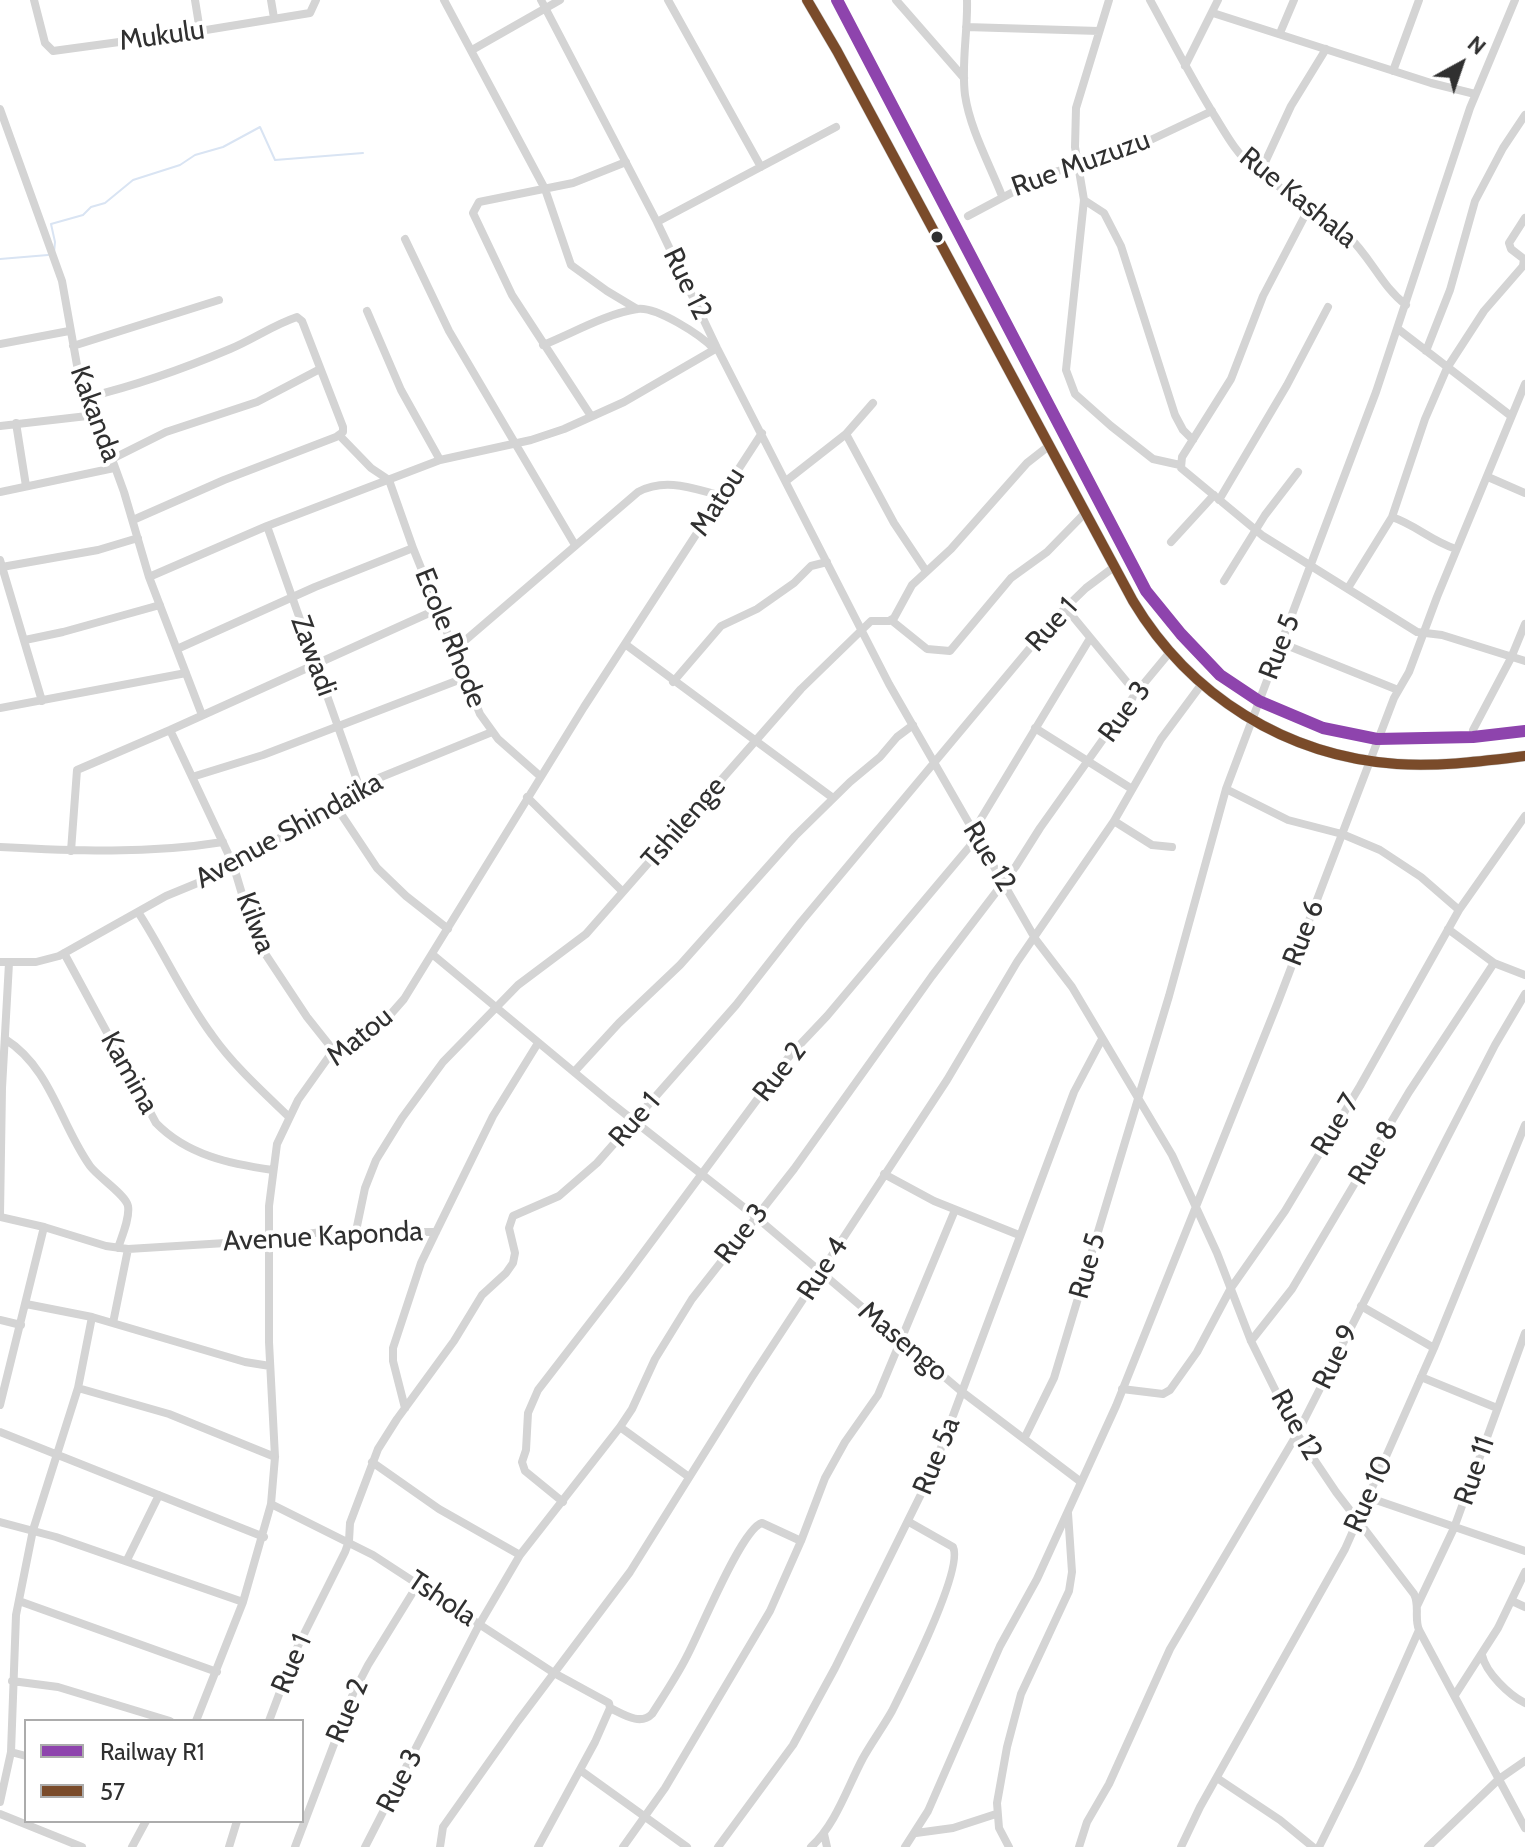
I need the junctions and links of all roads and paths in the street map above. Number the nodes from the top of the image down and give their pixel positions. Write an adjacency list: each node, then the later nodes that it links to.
1 (34, 0): 21 (street, Mukulu)
2 (195, 0): 21 (street)
3 (271, 0): 19 (street)
4 (316, 0): 19 (street, Mukulu)
5 (444, 0): 25 (street)
6 (560, 0): 17 (street)
7 (668, 0): 36 (street)
8 (807, 0): 73 (main road)
9 (896, 0): 28 (street)
10 (967, 0): 20 (street, Rue Muzuzu)
11 (1109, 0): 22 (street)
12 (1150, 0): 26 (street, Rue Kashala)
13 (1218, 0): 18 (street)
14 (1294, 0): 23 (street)
15 (1419, 0): 27 (street)
16 (1515, 0): 29 (street, Rue 5)
17 (544, 4): 25 (street); 34 (street, Rue 12)
18 (1213, 13): 23 (street); 26 (street)
19 (274, 18): 21 (street, Mukulu)
20 (966, 27): 22 (street); 28 (street, Rue Muzuzu)
21 (200, 31)
22 (1099, 31): 35 (street)
23 (1280, 33): 24 (street)
24 (1326, 49): 27 (street); 37 (street)
25 (472, 50): 38 (street)
26 (1185, 66): 31 (street, Rue Kashala)
27 (1393, 71): 29 (street)
28 (964, 78): 39 (street, Rue Muzuzu)
29 (1475, 94): 47 (street, Rue 5)
30 (0, 109): 52 (street, Kakanda)
31 (1212, 111): 35 (street, Rue Muzuzu); 37 (street, Rue Kashala)
32 (1525, 115): 57 (street)
33 (836, 127): 36 (street)
34 (626, 162): 38 (street); 44 (street, Rue 12)
35 (1080, 166): 39 (street, Rue Muzuzu); 40 (street)
36 (761, 167): 44 (street)
37 (1260, 173): 41 (street, Rue Kashala)
38 (545, 189): 49 (street); 54 (street)
39 (1002, 196): 42 (street)
40 (1084, 200): 71 (street); 76 (street)
41 (1310, 206): 47 (street, Rue Kashala); 71 (street)
42 (968, 216)
43 (1525, 218): 58 (street)
44 (657, 222): 56 (street, Rue 12)
45 (405, 239): 72 (street)
46 (219, 300): 55 (street)
47 (1406, 305): 51 (street, Rue 5)
48 (1328, 307): 85 (street)
49 (637, 309): 54 (street); 56 (street)
50 (367, 311): 74 (street)
51 (1398, 329): 57 (street); 98 (street, Rue 5)
52 (69, 331): 53 (street); 55 (street, Kakanda)
53 (0, 344)
54 (543, 345): 64 (street)
55 (73, 346): 61 (street, Kakanda)
56 (716, 348): 64 (street); 68 (street, Rue 12)
57 (1426, 351): 58 (street)
58 (1447, 368): 65 (street); 87 (street)
59 (320, 369): 61 (street); 70 (street); 75 (street)
60 (1525, 384): 65 (street, Rue 6)
61 (88, 397): 63 (street, Kakanda)
62 (873, 403): 69 (street)
63 (96, 415): 66 (street); 75 (street, Kakanda)
64 (591, 416): 72 (street)
65 (1511, 416): 78 (street, Rue 6)
66 (16, 423): 67 (street); 81 (street)
67 (0, 426)
68 (762, 433): 80 (street, Rue 12); 84 (street, Matou)
69 (846, 434): 80 (street); 100 (street)
70 (339, 435): 79 (street); 88 (street)
71 (1193, 440): 76 (street)
72 (516, 443): 74 (street); 93 (street)
73 (1050, 445): 86 (main road); 100 (street)
74 (440, 460): 79 (street)
75 (113, 464): 81 (street); 88 (street, Kakanda)
76 (1180, 465): 85 (street)
77 (1298, 472): 90 (street)
78 (1488, 477): 83 (street); 95 (street, Rue 6)
79 (389, 480): 89 (street); 94 (street, Ecole Rhode)
80 (786, 481): 96 (street, Rue 12)
81 (26, 486): 82 (street)
82 (0, 492)
83 (1525, 493)
84 (722, 496): 93 (street); 115 (street, Matou)
85 (1216, 498): 90 (street); 92 (street)
86 (1085, 513): 99 (main road); 108 (street)
87 (1392, 517): 95 (street); 103 (street)
88 (133, 520): 91 (street, Kakanda)
89 (267, 526): 101 (street); 104 (street, Zawadi)
90 (1258, 530): 98 (street); 102 (street)
91 (138, 538): 97 (street); 101 (street, Kakanda)
92 (1171, 542)
93 (575, 545): 117 (street)
94 (413, 548): 104 (street); 107 (street, Ecole Rhode)
95 (1456, 549): 111 (street, Rue 6)
96 (827, 562): 110 (street, Rue 12); 124 (street)
97 (1, 563): 112 (street)
98 (1312, 565): 103 (street); 114 (street, Rue 5)
99 (1114, 567): 106 (street, Rue 1); 118 (main road)
100 (926, 571): 108 (street)
101 (149, 577): 105 (street, Kakanda)
102 (1224, 581)
103 (1348, 588): 111 (street)
104 (292, 597): 116 (street); 121 (street, Zawadi)
105 (160, 605): 112 (street); 116 (street, Kakanda)
106 (1065, 607): 113 (street); 142 (street, Rue 1)
107 (438, 609): 117 (street, Ecole Rhode); 121 (street)
108 (891, 620): 110 (street, Tshilenge)
109 (1525, 624): 119 (street)
110 (861, 630): 132 (street, Rue 12); 138 (street, Tshilenge)
111 (1424, 632): 119 (street); 126 (street, Rue 6)
112 (25, 640): 128 (street)
113 (1089, 640): 127 (street); 134 (street, Rue 2)
114 (1281, 643): 126 (street); 131 (street, Rue 5)
115 (625, 644): 124 (street); 143 (street, Matou)
116 (177, 649): 122 (street, Kakanda)
117 (454, 650): 123 (street, Ecole Rhode)
118 (1170, 652): 125 (main road); 127 (street, Rue 3)
119 (1511, 658): 120 (street); 136 (street)
120 (1525, 661)
121 (316, 664): 130 (street); 133 (street, Zawadi)
122 (186, 673): 128 (street); 130 (street, Kakanda)
123 (464, 678): 133 (street); 137 (street, Ecole Rhode)
124 (673, 682): 138 (street)
125 (1201, 685): 131 (main road); 146 (street, Rue 4)
126 (1398, 690): 141 (street, Rue 6)
127 (1136, 693): 140 (street, Rue 3)
128 (42, 701): 129 (street)
129 (0, 708)
130 (202, 715): 135 (street)
131 (1250, 720): 141 (main road); 147 (street, Rue 5)
132 (913, 725): 142 (street, Rue 12); 149 (street)
133 (338, 727): 144 (street); 145 (street, Zawadi)
134 (1035, 728): 140 (street); 153 (street, Rue 2)
135 (170, 730): 144 (street, Kilwa); 158 (street)
136 (1473, 730)
137 (492, 732): 143 (street, Ecole Rhode); 145 (street, Avenue Shindaïka)
138 (755, 740): 149 (street); 161 (street, Tshilenge)
139 (1525, 756): 141 (main road)
140 (1089, 761): 146 (street); 160 (street, Rue 3)
141 (1369, 761): 154 (street, Rue 6)
142 (935, 764): 153 (street, Rue 12); 181 (street, Rue 1)
143 (540, 776): 148 (street, Matou)
144 (192, 777): 155 (street, Kilwa)
145 (359, 786): 150 (street, Avenue Shindaïka)
146 (1132, 789): 152 (street, Rue 4)
147 (1226, 789): 154 (street); 179 (street, Rue 5)
148 (527, 797): 161 (street); 164 (street, Matou)
149 (833, 798): 178 (street)
150 (333, 802): 159 (street, Avenue Shindaïka); 164 (street)
151 (1525, 816): 162 (street, Rue 7)
152 (1114, 821): 157 (street); 166 (street, Rue 4)
153 (974, 833): 160 (street, Rue 12); 185 (street, Rue 2)
154 (1342, 834): 162 (street); 186 (street, Rue 6)
155 (223, 842): 158 (street); 159 (street, Kilwa)
156 (0, 847): 158 (street)
157 (1172, 847)
158 (71, 851)
159 (233, 864): 163 (street, Avenue Shindaïka); 177 (street, Kilwa)
160 (1004, 882): 166 (street, Rue 12); 189 (street, Rue 3)
161 (623, 892): 173 (street, Tshilenge)
162 (1459, 910): 165 (street, Rue 7)
163 (138, 912): 167 (street, Avenue Shindaïka); 180 (street)
164 (448, 929): 168 (street, Matou)
165 (1448, 929): 170 (street); 197 (street, Rue 7)
166 (1036, 938): 175 (street, Rue 12); 184 (street, Rue 4)
167 (64, 953): 169 (street, Avenue Shindaïka); 183 (street, Kamina)
168 (432, 954): 173 (street, Masengo); 177 (street, Matou)
169 (4, 963): 174 (street)
170 (1494, 963): 171 (street); 206 (street, Rue 8)
171 (1525, 975)
172 (1525, 994): 199 (street, Rue 9)
173 (495, 1006): 176 (street, Masengo); 191 (street, Tshilenge)
174 (5, 1039): 188 (street); 195 (street)
175 (1102, 1039): 179 (street, Rue 12); 193 (street, Rue 5a)
176 (538, 1043): 178 (street, Masengo); 192 (street, Avenue Kaponda)
177 (334, 1051): 180 (street, Matou)
178 (574, 1072): 181 (street, Masengo)
179 (1138, 1096): 186 (street, Rue 12); 219 (street, Rue 5)
180 (289, 1117): 183 (street, Matou)
181 (633, 1121): 185 (street, Masengo); 214 (street, Rue 1)
182 (1525, 1125): 207 (street, Rue 10)
183 (273, 1170): 194 (street, Matou)
184 (884, 1174): 187 (street); 196 (street, Rue 4)
185 (703, 1175): 189 (street, Masengo); 227 (street, Rue 2)
186 (1196, 1205): 197 (street, Rue 12); 211 (street, Rue 6)
187 (955, 1210): 193 (street); 205 (street)
188 (0, 1216): 190 (street, Avenue Kaponda)
189 (756, 1217): 196 (street, Masengo); 216 (street, Rue 3)
190 (44, 1227): 195 (street, Avenue Kaponda); 198 (street)
191 (356, 1231): 192 (street, Avenue Kaponda); 194 (street, Avenue Kaponda)
192 (436, 1232): 214 (street)
193 (1019, 1235): 212 (street, Rue 5a)
194 (270, 1238): 195 (street, Avenue Kaponda); 208 (street, Matou)
195 (123, 1248): 202 (street)
196 (821, 1273): 205 (street, Masengo); 223 (street, Rue 4)
197 (1231, 1288): 206 (street, Rue 12); 211 (street, Rue 7)
198 (26, 1304): 200 (street); 203 (street)
199 (1361, 1306): 207 (street); 218 (street, Rue 9)
200 (92, 1317): 202 (street); 210 (street)
201 (0, 1320): 203 (street)
202 (113, 1323): 208 (street)
203 (21, 1325): 213 (street)
204 (1525, 1333): 215 (street, Rue 11)
205 (900, 1340): 212 (street, Masengo); 237 (street)
206 (1251, 1341): 218 (street, Rue 12)
207 (1434, 1348): 209 (street, Rue 10)
208 (270, 1366): 221 (street, Matou)
209 (1421, 1377): 215 (street); 226 (street, Rue 10)
210 (78, 1388): 220 (street); 221 (street)
211 (1122, 1389): 224 (street, Rue 6)
212 (961, 1391): 219 (street, Masengo); 232 (street, Rue 5a)
213 (0, 1405)
214 (405, 1408): 222 (street, Rue 1)
215 (1497, 1408): 233 (street, Rue 11)
216 (620, 1427): 223 (street); 227 (street, Rue 3)
217 (0, 1432): 220 (street)
218 (1297, 1434): 230 (street, Rue 12); 291 (street, Rue 9)
219 (1024, 1439): 224 (street, Masengo)
220 (57, 1456): 225 (street); 234 (street)
221 (275, 1457): 228 (street, Matou)
222 (372, 1462): 236 (street, Rue 1); 239 (street)
223 (689, 1477): 252 (street, Rue 4)
224 (1081, 1482): 229 (street, Rue 6)
225 (159, 1495): 235 (street); 240 (street)
226 (1367, 1497): 230 (street, Rue 10); 233 (street)
227 (563, 1502): 239 (street, Rue 3)
228 (271, 1504): 235 (street, Matou); 236 (street, Tshola)
229 (1068, 1512): 270 (street); 275 (street, Rue 6)
230 (1357, 1521): 246 (street, Rue 12); 266 (street, Rue 10)
231 (0, 1522): 234 (street)
232 (909, 1522): 276 (street); 286 (street, Rue 5a)
233 (1454, 1528): 238 (street); 246 (street, Rue 11)
234 (33, 1530): 240 (street); 243 (street)
235 (264, 1537): 245 (street, Matou)
236 (349, 1541): 242 (street, Tshola); 259 (street, Rue 1)
237 (801, 1541): 256 (street, Tshola); 271 (street)
238 (1525, 1551)
239 (520, 1555): 248 (street, Rue 3)
240 (127, 1560): 245 (street)
241 (1525, 1572): 244 (street)
242 (418, 1584): 248 (street, Tshola); 280 (street, Rue 2)
243 (19, 1601): 251 (street); 253 (street)
244 (1512, 1601): 247 (street); 250 (street)
245 (243, 1602): 251 (street, Matou)
246 (1417, 1607): 249 (street, Rue 12)
247 (1525, 1607)
248 (479, 1625): 252 (street, Tshola); 281 (street, Rue 3)
249 (1419, 1630): 254 (street, Rue 12); 293 (street)
250 (1482, 1655): 254 (street); 255 (street)
251 (217, 1672): 258 (street, Matou)
252 (554, 1673): 256 (street, Tshola); 282 (street, Rue 4)
253 (12, 1681): 257 (street); 261 (street)
254 (1455, 1695): 267 (street, Rue 12)
255 (1525, 1703)
256 (609, 1705): 265 (street)
257 (163, 1719)
258 (197, 1719)
259 (270, 1719)
260 (0, 1734): 261 (street)
261 (12, 1736): 262 (street)
262 (11, 1752): 263 (street); 268 (street)
263 (24, 1755)
264 (1525, 1761): 267 (street)
265 (580, 1770): 271 (street); 283 (street)
266 (1217, 1778): 292 (street, Rue 10); 293 (street)
267 (1499, 1779): 274 (street, Rue 12); 294 (street)
268 (0, 1802)
269 (0, 1814): 277 (street)
270 (996, 1814): 275 (street); 290 (street)
271 (644, 1818): 284 (street); 285 (street)
272 (145, 1823): 278 (street)
273 (236, 1823): 279 (street)
274 (1525, 1828)
275 (916, 1833): 289 (street, Rue 6)
276 (824, 1834): 287 (street); 288 (street)
277 (82, 1847)
278 (132, 1847)
279 (229, 1847)
280 (295, 1847)
281 (365, 1847)
282 (440, 1847)
283 (538, 1847)
284 (623, 1847)
285 (687, 1847)
286 (718, 1847)
287 (811, 1847)
288 (827, 1847)
289 (905, 1847)
290 (1009, 1847)
291 (1079, 1847)
292 (1181, 1847)
293 (1316, 1847)
294 (1428, 1847)

